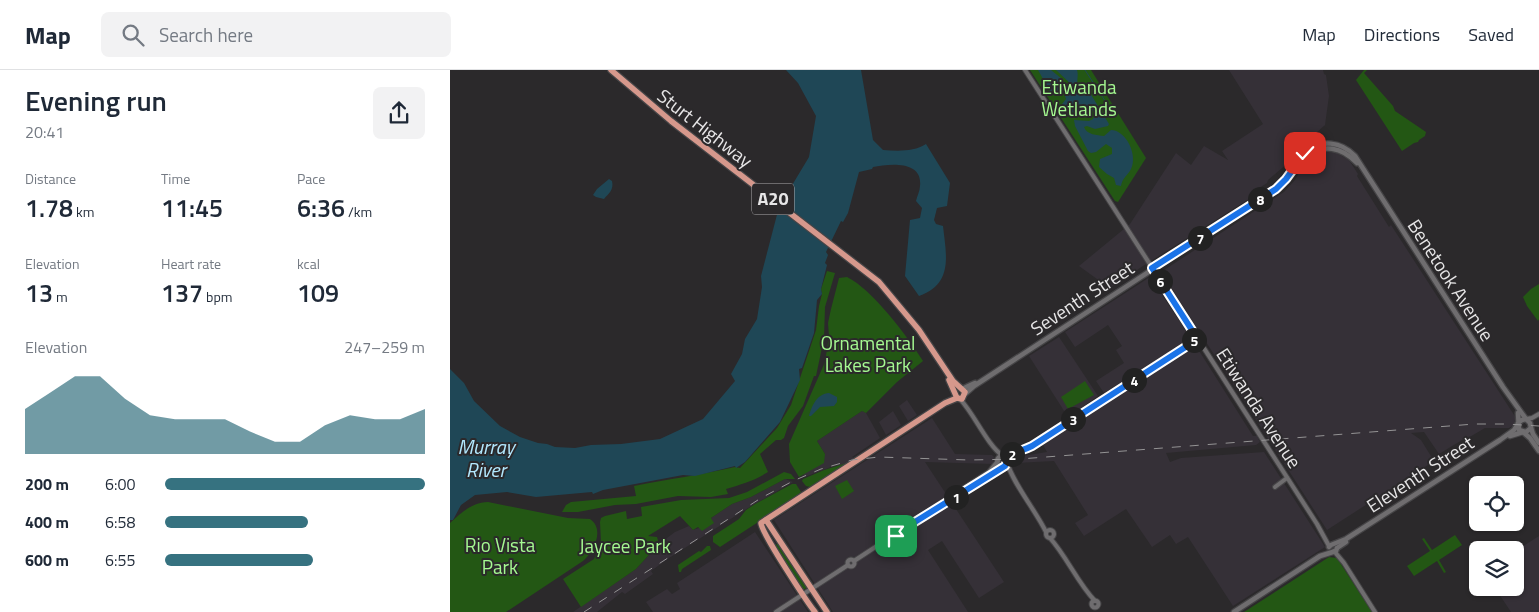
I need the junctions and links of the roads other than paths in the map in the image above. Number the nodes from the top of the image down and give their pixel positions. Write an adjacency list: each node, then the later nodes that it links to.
1 (611, 70): 6 (highway, Sturt Highway / A20)
2 (1025, 70): 4 (street, Etiwanda Avenue)
3 (1334, 146): 4 (main road, Seventh Street); 7 (main road, Benetook Avenue)
4 (1152, 268): 5 (street, Etiwanda Avenue); 6 (main road, Seventh Street)
5 (1198, 339): 16 (street); 24 (street, Etiwanda Avenue)
6 (960, 394): 14 (street); 23 (highway, Seventh Street)
7 (1516, 407): 9 (main road, Benetook Avenue); 10 (main road, Benetook Avenue)
8 (1539, 416): 9 (street); 11 (street)
9 (1526, 419): 10 (main road); 11 (main road)
10 (1518, 424): 12 (main road); 24 (main road, Eleventh Street)
11 (1531, 426): 12 (main road); 13 (main road)
12 (1523, 432): 15 (main road); 24 (main road, Eleventh Street)
13 (1539, 443)
14 (995, 449): 17 (street); 18 (street)
15 (1539, 451)
16 (1014, 453): 17 (street); 19 (street)
17 (1003, 456): 18 (street); 19 (street)
18 (998, 460): 20 (street); 22 (street)
19 (1007, 462): 20 (street); 21 (street)
20 (1003, 467): 21 (street); 22 (street)
21 (1010, 472): 30 (street)
22 (987, 475): 25 (street)
23 (763, 521): 25 (highway); 26 (highway)
24 (1333, 548): 31 (main road, Eleventh Street); 32 (street, Etiwanda Avenue)
25 (812, 588): 26 (street); 29 (highway)
26 (802, 595): 27 (street); 28 (highway)
27 (775, 612)
28 (815, 612)
29 (827, 612)
30 (1100, 612)
31 (1234, 612)
32 (1376, 612)

